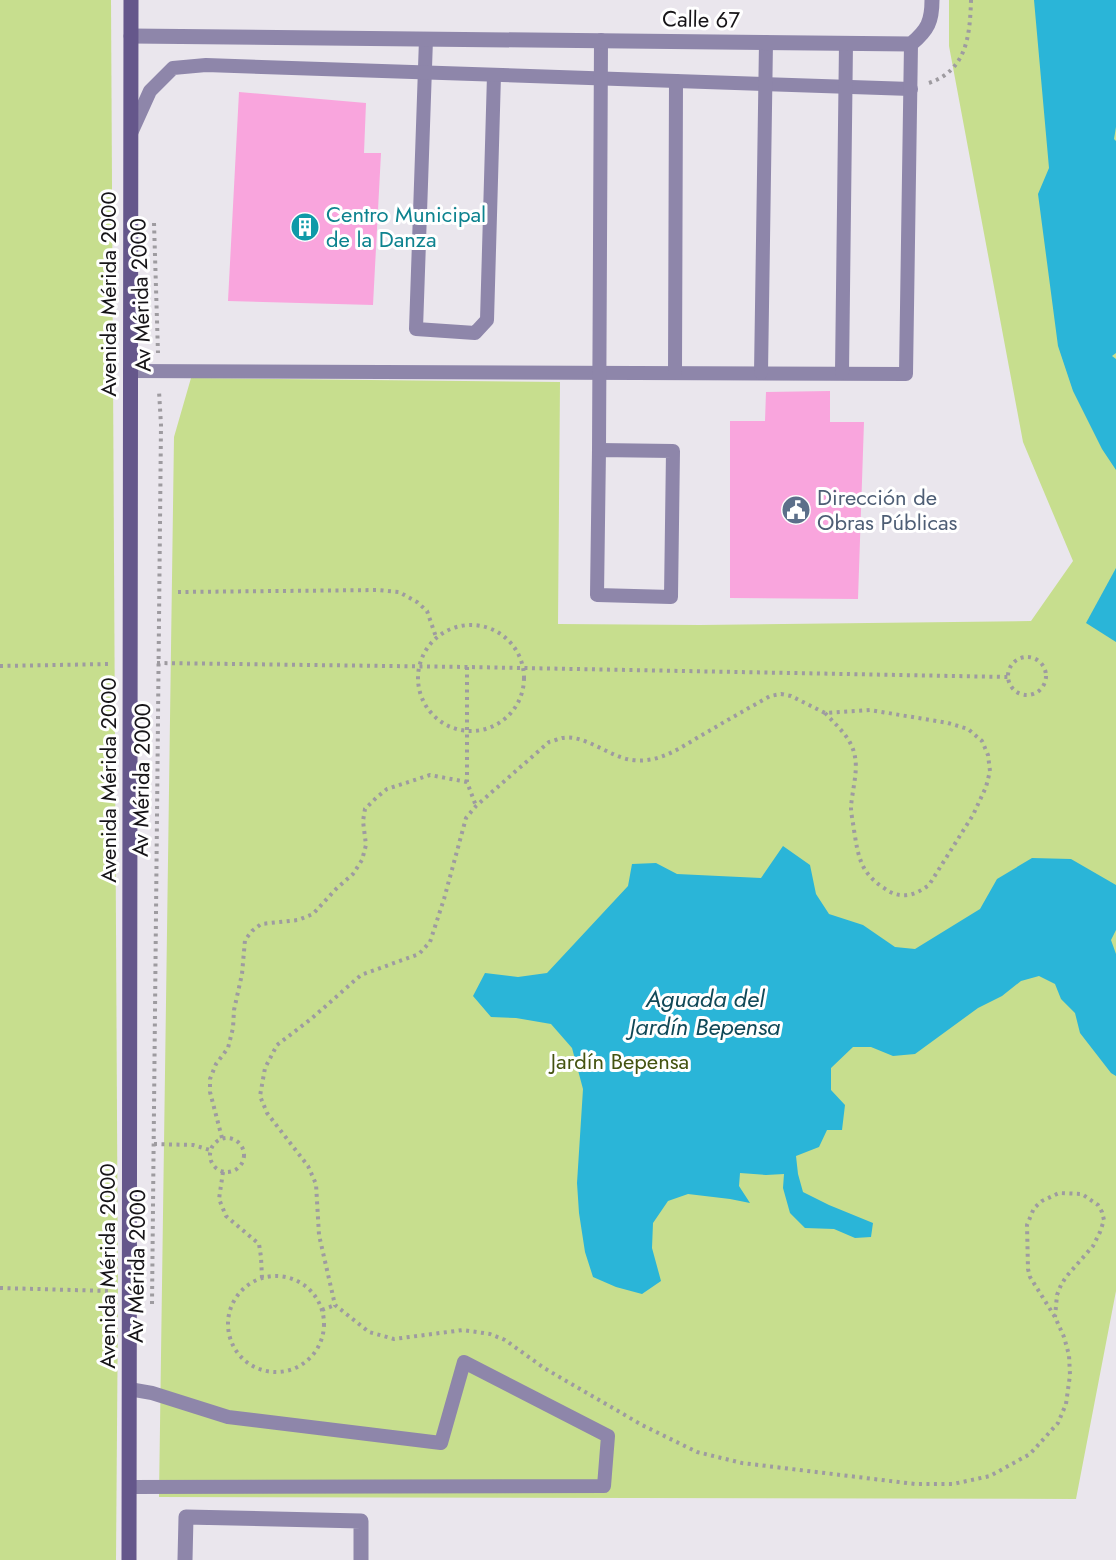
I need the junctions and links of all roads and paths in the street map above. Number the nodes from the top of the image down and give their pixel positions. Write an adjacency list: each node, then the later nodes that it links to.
1 (131, 0): 4 (main road, Avenida Mérida 2000)
2 (932, 0): 9 (street)
3 (971, 0): 16 (path)
4 (131, 36): 5 (street, Calle 67); 17 (main road, Avenida Mérida 2000)
5 (426, 39): 6 (street, Calle 67); 10 (lane)
6 (601, 40): 7 (street, Calle 67); 12 (lane)
7 (766, 42): 8 (street, Calle 67); 14 (lane)
8 (846, 43): 9 (street, Calle 67); 15 (lane)
9 (911, 44): 16 (lane)
10 (424, 73): 11 (lane); 11 (lane); 17 (lane)
11 (494, 75): 12 (lane)
12 (601, 78): 13 (lane); 21 (lane)
13 (676, 81): 14 (lane); 22 (lane)
14 (765, 84): 15 (lane); 23 (lane)
15 (845, 87): 16 (lane); 24 (lane)
16 (911, 89): 24 (lane)
17 (131, 134): 19 (main road, Avenida Mérida 2000)
18 (154, 219): 20 (path, Av Mérida 2000)
19 (130, 371): 20 (lane); 28 (main road, Avenida Mérida 2000)
20 (158, 371): 21 (lane); 29 (path, Av Mérida 2000)
21 (599, 373): 22 (lane); 25 (lane)
22 (675, 373): 23 (lane)
23 (761, 373): 24 (lane)
24 (842, 374)
25 (599, 450): 25 (lane)
26 (178, 592): 27 (path)
27 (436, 637): 31 (path); 33 (path)
28 (130, 663): 29 (path); 30 (path); 40 (main road, Avenida Mérida 2000)
29 (158, 663): 31 (path); 41 (path, Av Mérida 2000)
30 (0, 666)
31 (419, 666): 32 (path); 36 (path)
32 (467, 667): 33 (path); 36 (path)
33 (523, 668): 34 (path); 36 (path)
34 (1008, 677): 34 (path)
35 (825, 713): 35 (path); 38 (path)
36 (467, 731): 37 (path)
37 (467, 782): 38 (path); 39 (path)
38 (476, 806): 47 (path)
39 (222, 1138): 42 (path); 43 (path)
40 (129, 1144): 41 (path); 46 (main road, Avenida Mérida 2000)
41 (154, 1144): 42 (path); 48 (path, Av Mérida 2000)
42 (210, 1150): 43 (path)
43 (223, 1172): 44 (path)
44 (262, 1278): 49 (path); 49 (path)
45 (0, 1288): 46 (path)
46 (129, 1291): 51 (main road, Avenida Mérida 2000)
47 (335, 1305): 49 (path); 50 (path)
48 (152, 1310)
49 (322, 1310)
50 (1055, 1317): 50 (path)
51 (129, 1389): 52 (main road, Avenida Mérida 2000); 52 (lane)
52 (129, 1487): 53 (main road, Avenida Mérida 2000)
53 (129, 1560)
54 (185, 1560): 55 (street)
55 (361, 1560)

